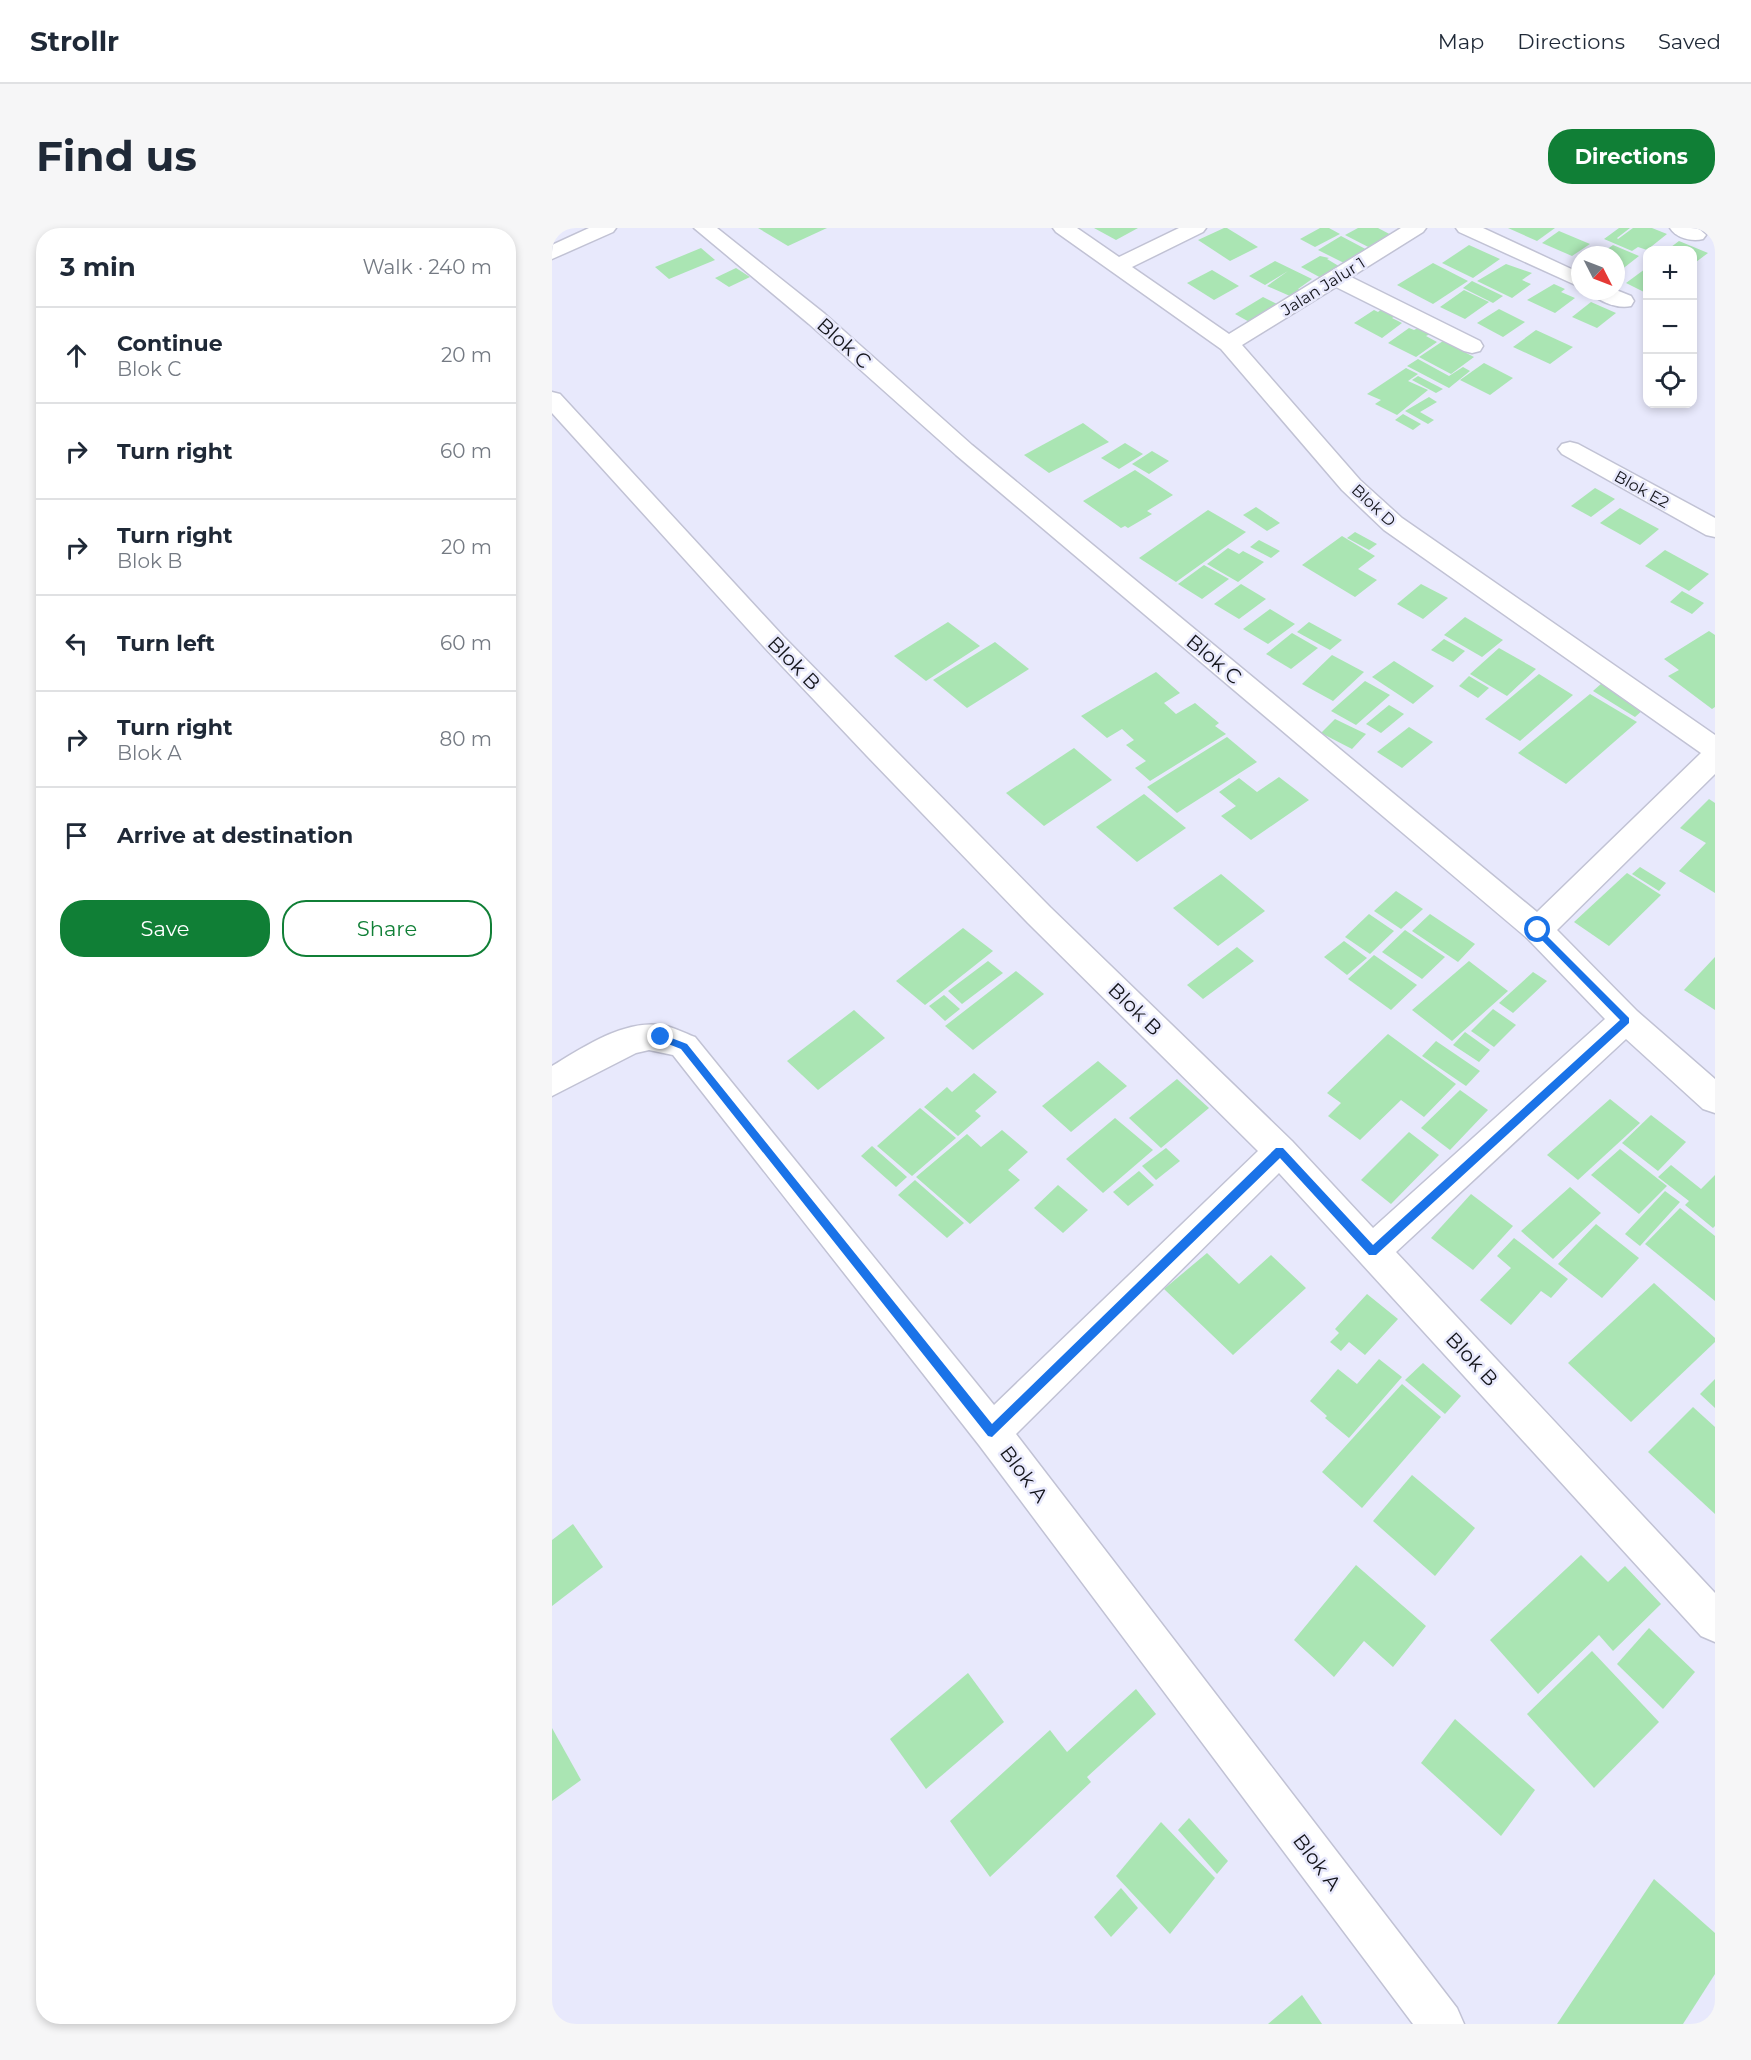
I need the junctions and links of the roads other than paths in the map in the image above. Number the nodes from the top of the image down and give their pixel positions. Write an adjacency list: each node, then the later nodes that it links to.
1 (606, 228): 7 (street)
2 (704, 228): 18 (street, Blok C)
3 (1063, 228): 8 (street, Blok D)
4 (1196, 228): 8 (street)
5 (1416, 228): 10 (street, Jalan Jalur 1)
6 (1466, 228): 9 (street)
7 (552, 253)
8 (1119, 266): 11 (street, Blok D)
9 (1571, 277)
10 (1336, 278): 11 (street, Jalan Jalur 1); 12 (street)
11 (1229, 344): 16 (street, Blok D)
12 (1472, 346)
13 (552, 399): 22 (street, Blok B)
14 (1570, 449): 15 (street, Blok E2)
15 (1715, 529)
16 (1715, 749)
17 (1715, 757): 18 (street)
18 (1538, 930): 19 (street, Blok C)
19 (1626, 1020): 21 (street, Blok C); 23 (street)
20 (552, 1082): 24 (street, Blok A)
21 (1715, 1099)
22 (1280, 1151): 23 (street, Blok B); 24 (street)
23 (1372, 1251): 25 (street, Blok B)
24 (992, 1432): 26 (street, Blok A)
25 (1715, 1622)
26 (1442, 2024)

